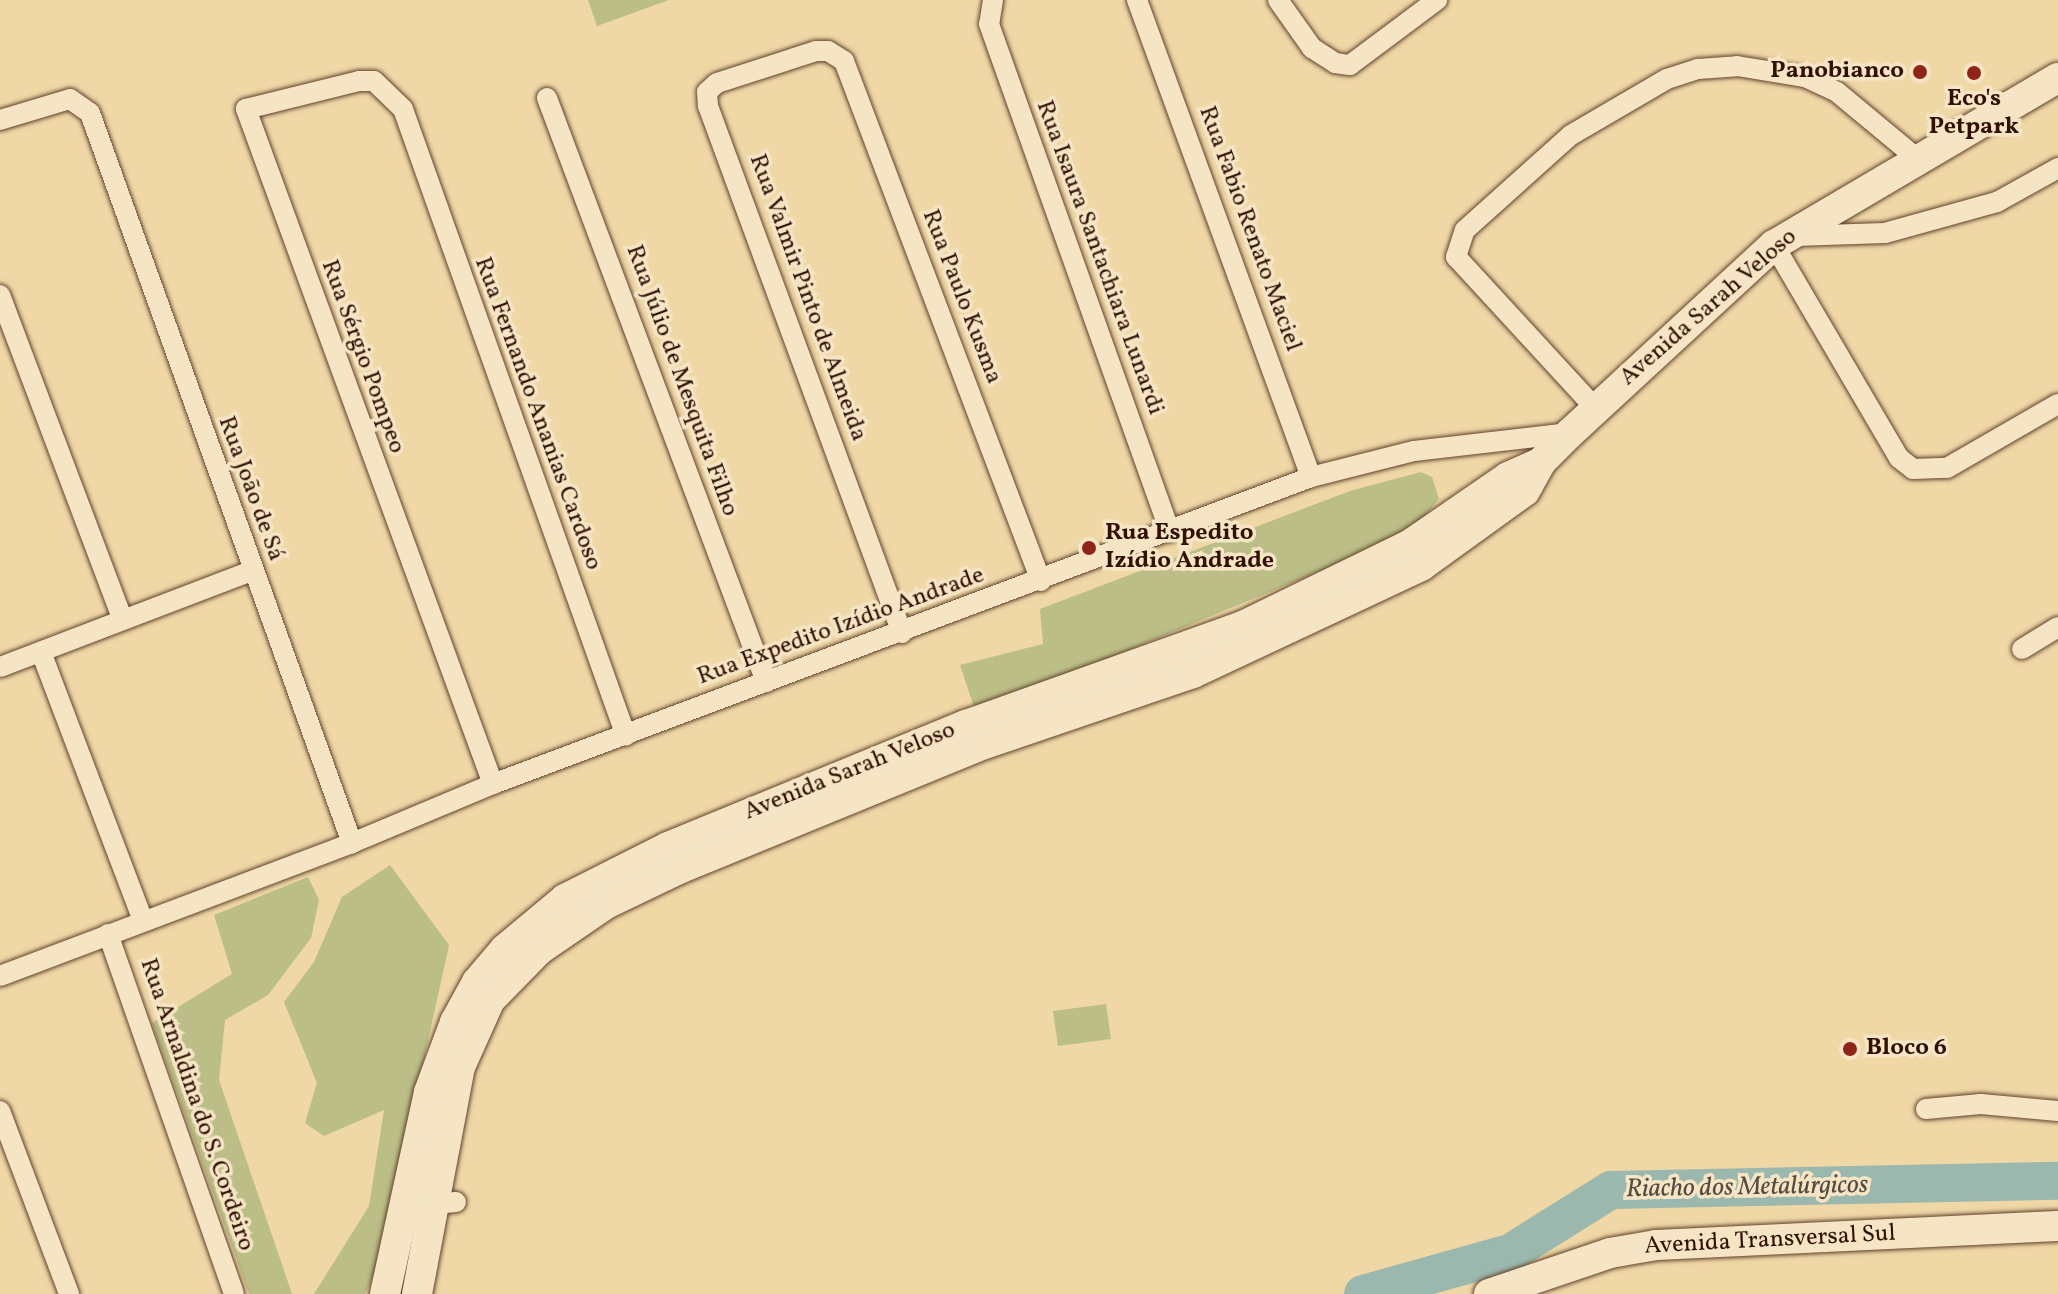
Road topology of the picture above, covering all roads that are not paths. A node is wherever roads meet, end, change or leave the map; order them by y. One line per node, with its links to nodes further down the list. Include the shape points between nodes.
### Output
1 (993, 0): 19 (street, Rua Isaura Santachiara Lunardi, via 989,24)
2 (1137, 0): 18 (street, Rua Fabio Renato Maciel)
3 (1278, 0): 4 (street, via 1312,48 1335,63 1350,65)
4 (1437, 0)
5 (816, 51): 21 (street, Rua Paulo Kusma, via 836,54 851,73); 24 (street, Rua Valmir Pinto de Almeida, via 717,83 706,98)
6 (2058, 78): 10 (main road, Avenida Sarah Veloso)
7 (547, 98): 28 (street, Rua Júlio de Mesquita Filho)
8 (403, 109): 29 (street, Rua Fernando Ananias Cardoso); 30 (street, Rua Sérgio Pompeo, via 374,81 359,81 246,109)
9 (0, 120): 20 (street, Rua João de Sá, via 70,99 90,113)
10 (1919, 160): 12 (main road, Avenida Sarah Veloso); 15 (street, via 1837,92 1805,77 1737,66 1698,69 1667,79 1571,135 1465,230 1456,257)
11 (2058, 168): 12 (street, via 1997,202 1885,233)
12 (1781, 241): 14 (street, via 1899,458 1913,469 1947,468); 15 (main road, Avenida Sarah Veloso)
13 (0, 295): 22 (street)
14 (2058, 404)
15 (1596, 409): 16 (main road, Avenida Sarah Veloso)
16 (1570, 433): 17 (main road, Avenida Sarah Veloso); 18 (street, Rua Expedito Izídio Andrade, via 1414,451)
17 (1541, 462): 41 (main road, Avenida Sarah Veloso, via 1508,477 1409,545 1243,626 966,725 668,847 565,899 505,949 477,982 455,1022 429,1092); 42 (main road, Avenida Sarah Veloso, via 1525,491 1485,523 1421,566 1346,605 1193,673 905,776 679,869 582,918 539,950 490,1000 460,1067 445,1203)
18 (1311, 477): 19 (street, Rua Expedito Izídio Andrade)
19 (1170, 532): 21 (street, Rua Expedito Izídio Andrade)
20 (252, 571): 22 (street); 31 (street, Rua João de Sá)
21 (1041, 581): 24 (street, Rua Expedito Izídio Andrade)
22 (123, 620): 26 (street)
23 (2058, 627): 25 (street)
24 (902, 633): 28 (street, Rua Expedito Izídio Andrade)
25 (2022, 649)
26 (41, 652): 27 (street); 32 (street)
27 (0, 667)
28 (766, 682): 29 (street, Rua Expedito Izídio Andrade)
29 (626, 736): 30 (street, Rua Expedito Izídio Andrade)
30 (493, 784): 31 (street, Rua Expedito Izídio Andrade)
31 (352, 843): 32 (street, Rua Expedito Izídio Andrade)
32 (143, 921): 33 (street, Rua Expedito Izídio Andrade)
33 (108, 934): 34 (street, Rua Expedito Izídio Andrade); 40 (street, Rua Arnaldina do S. Cordeiro)
34 (0, 976)
35 (1926, 1109): 37 (street, via 1981,1104)
36 (0, 1111): 39 (street)
37 (2058, 1111)
38 (2058, 1226): 43 (main road, Avenida Transversal Sul, via 1656,1245 1610,1253)
39 (69, 1294)
40 (234, 1294)
41 (385, 1294)
42 (417, 1294)
43 (1489, 1294)

